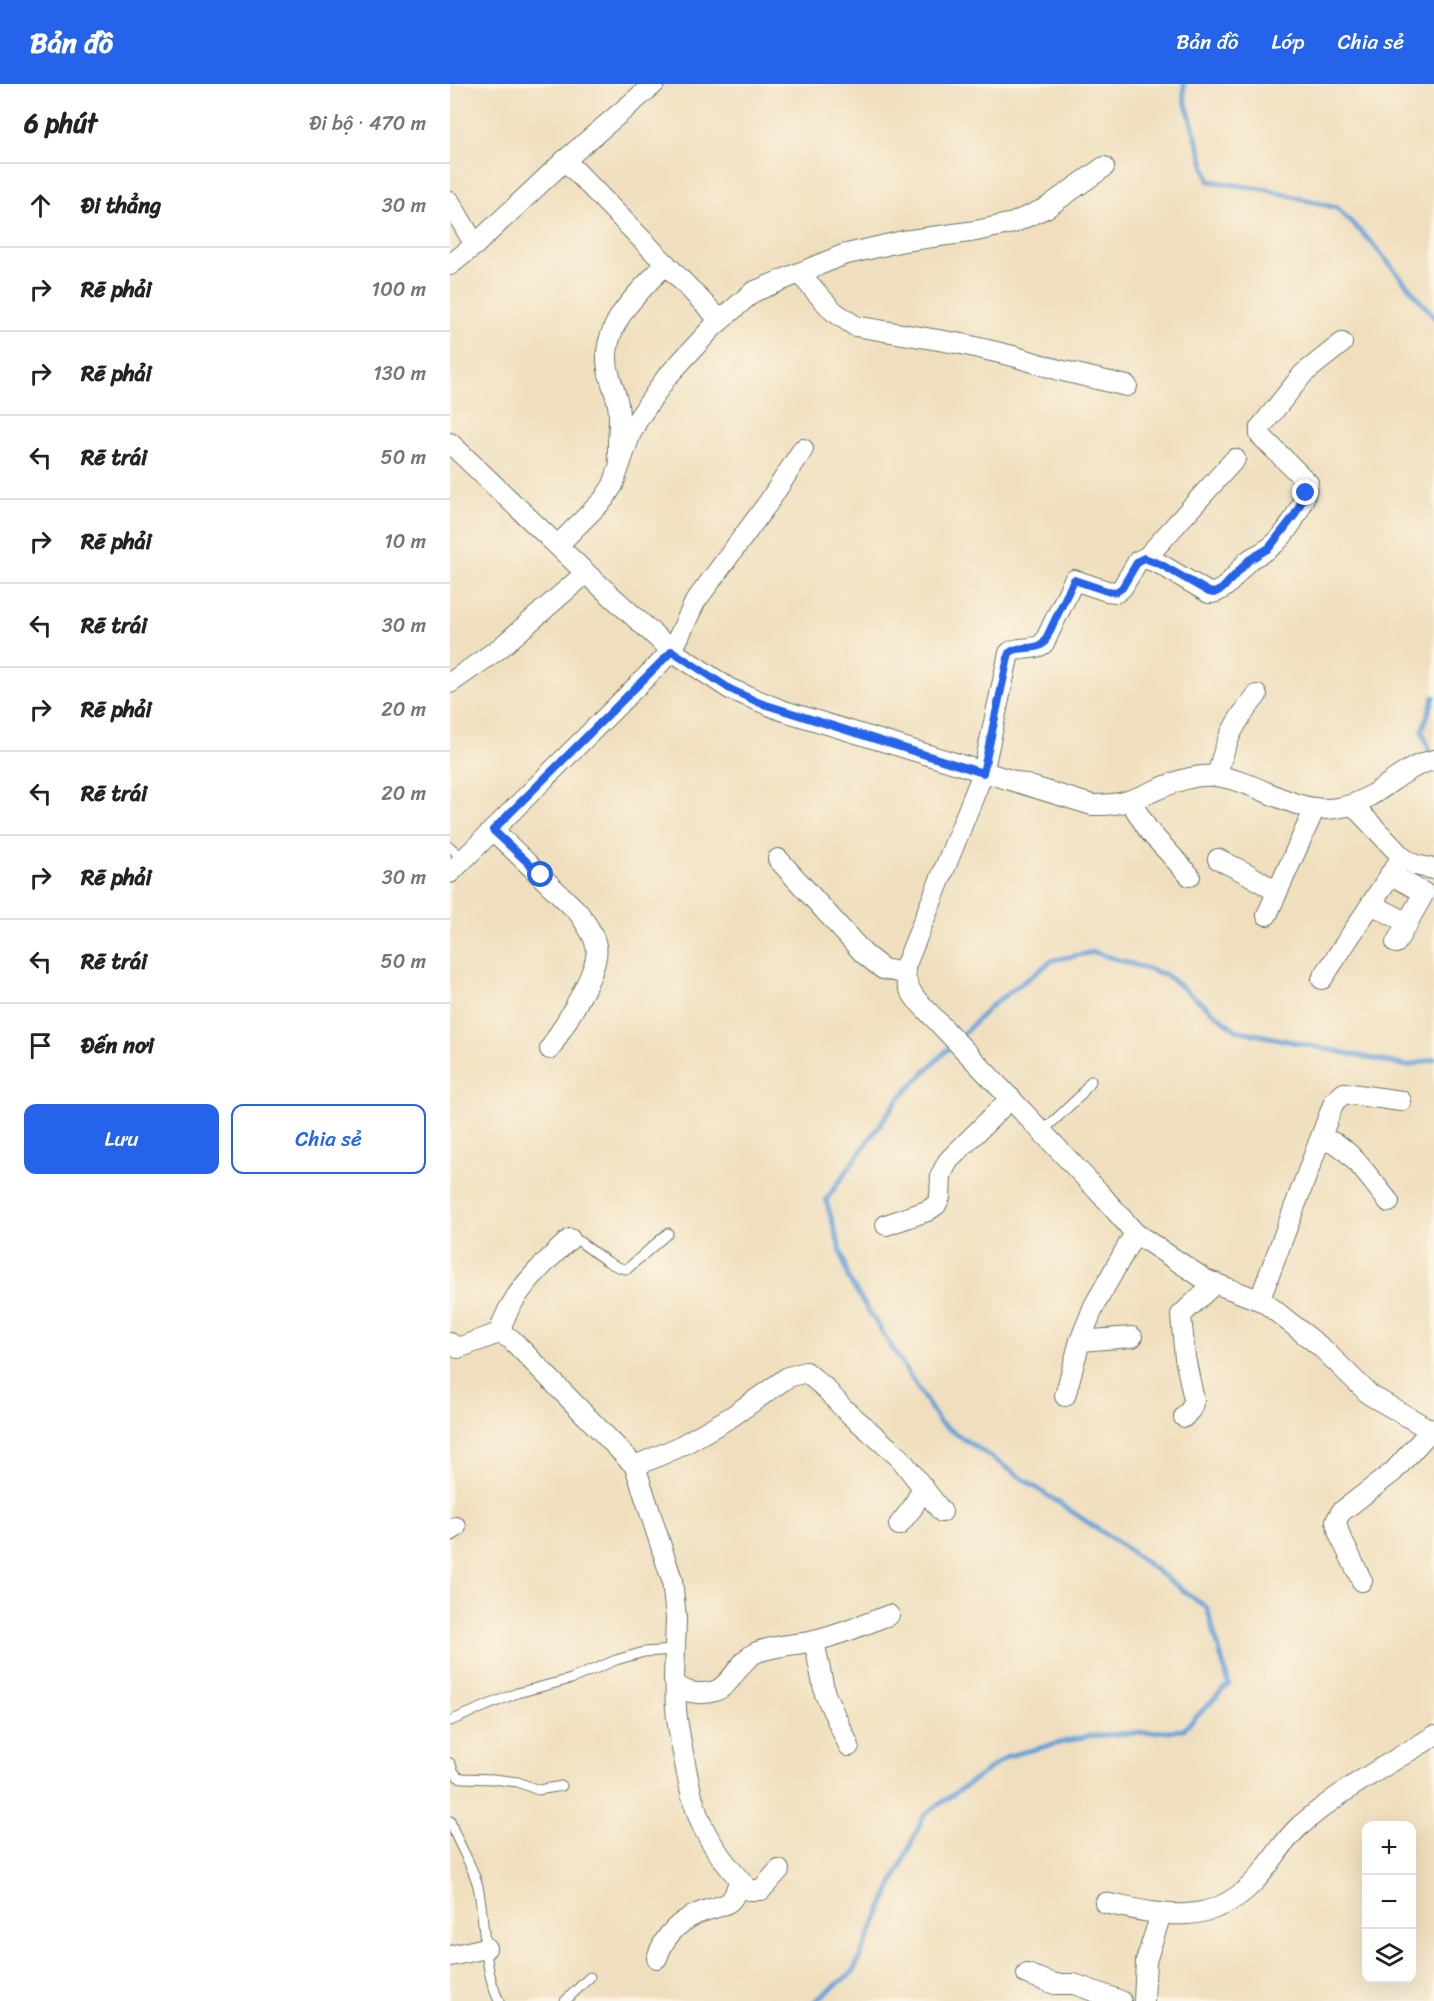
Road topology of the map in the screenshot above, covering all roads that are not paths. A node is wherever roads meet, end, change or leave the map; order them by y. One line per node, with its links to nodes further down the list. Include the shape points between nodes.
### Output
1 (654, 84): 2 (street)
2 (565, 160): 5 (street); 6 (street)
3 (1104, 167): 8 (street, via 1046,208 1013,223 843,255)
4 (450, 202): 5 (street)
5 (475, 245): 7 (street)
6 (666, 264): 9 (street); 15 (street, via 634,296 610,337 608,369 618,406)
7 (450, 265)
8 (800, 274): 9 (street, via 753,292); 11 (street, via 834,311 855,326 1013,356)
9 (720, 320): 15 (street, via 666,378 646,407 630,435)
10 (1342, 343): 17 (street, via 1303,374 1260,428 1260,435 1308,483 1294,516 1269,548 1249,560 1214,593)
11 (1127, 386)
12 (450, 443): 16 (street)
13 (803, 449): 19 (street, via 695,602)
14 (1235, 459): 17 (street)
15 (619, 468): 16 (street, via 604,499)
16 (558, 545): 18 (street)
17 (1146, 558): 23 (street, via 1138,561 1116,592 1074,580 1044,643 1038,648 1009,653)
18 (586, 573): 19 (street); 20 (street, via 500,648)
19 (672, 651): 23 (street, via 730,689 760,703); 28 (street)
20 (450, 683)
21 (1257, 694): 24 (street, via 1236,720)
22 (1434, 760): 26 (street, via 1413,767 1376,794)
23 (983, 773): 25 (street, via 1092,805); 41 (street)
24 (1217, 776): 25 (street, via 1195,777); 27 (street)
25 (1130, 801): 35 (street, via 1149,831)
26 (1353, 805): 27 (street); 29 (street)
27 (1315, 808): 36 (street)
28 (493, 830): 32 (street); 43 (street, via 578,912 597,946 585,987)
29 (1402, 856): 33 (street, via 1415,865); 34 (street)
30 (778, 859): 41 (street, via 864,954 883,969)
31 (1218, 859): 36 (street)
32 (455, 860)
33 (1434, 869)
34 (1390, 874): 37 (street); 39 (street, via 1424,893)
35 (1190, 876)
36 (1277, 892): 38 (street)
37 (1371, 904): 39 (street); 42 (street)
38 (1267, 915)
39 (1408, 923): 40 (street)
40 (1396, 943)
41 (904, 973): 45 (street, via 909,990)
42 (1322, 979)
43 (550, 1049)
44 (1091, 1081): 47 (lane)
45 (1011, 1098): 47 (street); 50 (street, via 948,1161 936,1205)
46 (1401, 1101): 48 (street, via 1344,1093 1334,1102)
47 (1041, 1133): 52 (street)
48 (1318, 1144): 49 (street, via 1334,1142 1344,1149); 55 (street)
49 (1389, 1202)
50 (886, 1226)
51 (668, 1233): 53 (lane, via 627,1269 612,1264 573,1237)
52 (1135, 1233): 54 (street, via 1180,1265); 58 (street, via 1094,1306)
53 (570, 1239): 56 (street, via 521,1289)
54 (1215, 1283): 55 (street); 61 (street, via 1181,1315 1194,1400)
55 (1260, 1299): 62 (street, via 1322,1348 1370,1395)
56 (499, 1333): 59 (street); 63 (street, via 511,1339)
57 (1132, 1337): 58 (street)
58 (1080, 1341): 60 (street)
59 (453, 1351)
60 (1065, 1396)
61 (1184, 1417)
62 (1432, 1431): 67 (street, via 1393,1472 1341,1512 1336,1521)
63 (635, 1466): 64 (street, via 679,1447 788,1377 806,1372 900,1458); 70 (street, via 672,1580)
64 (923, 1487): 65 (street); 66 (street)
65 (942, 1512)
66 (899, 1525)
67 (1362, 1581)
68 (889, 1615): 69 (street)
69 (814, 1641): 71 (street, via 756,1653 714,1691 684,1690); 74 (street, via 825,1694)
70 (674, 1650): 71 (street); 72 (lane, via 644,1652 616,1660 571,1679 517,1693)
71 (676, 1684): 79 (street, via 674,1703 689,1787 701,1823)
72 (450, 1721)
73 (1434, 1736): 81 (street, via 1300,1825 1252,1884 1236,1897 1188,1916)
74 (849, 1746)
75 (450, 1763): 76 (lane, via 463,1779 518,1782 538,1790)
76 (562, 1786)
77 (450, 1821): 82 (lane, via 477,1885)
78 (779, 1870): 79 (street, via 761,1890 749,1890)
79 (739, 1880): 84 (street, via 729,1902 694,1914 679,1924)
80 (1105, 1903): 81 (street)
81 (1161, 1914): 90 (street, via 1146,1961)
82 (486, 1948): 83 (street); 87 (lane)
83 (450, 1956)
84 (657, 1958)
85 (1027, 1974): 89 (street, via 1055,1984 1074,1984)
86 (590, 1977): 88 (lane)
87 (499, 2001)
88 (565, 2001)
89 (1121, 2001)
90 (1144, 2001)

